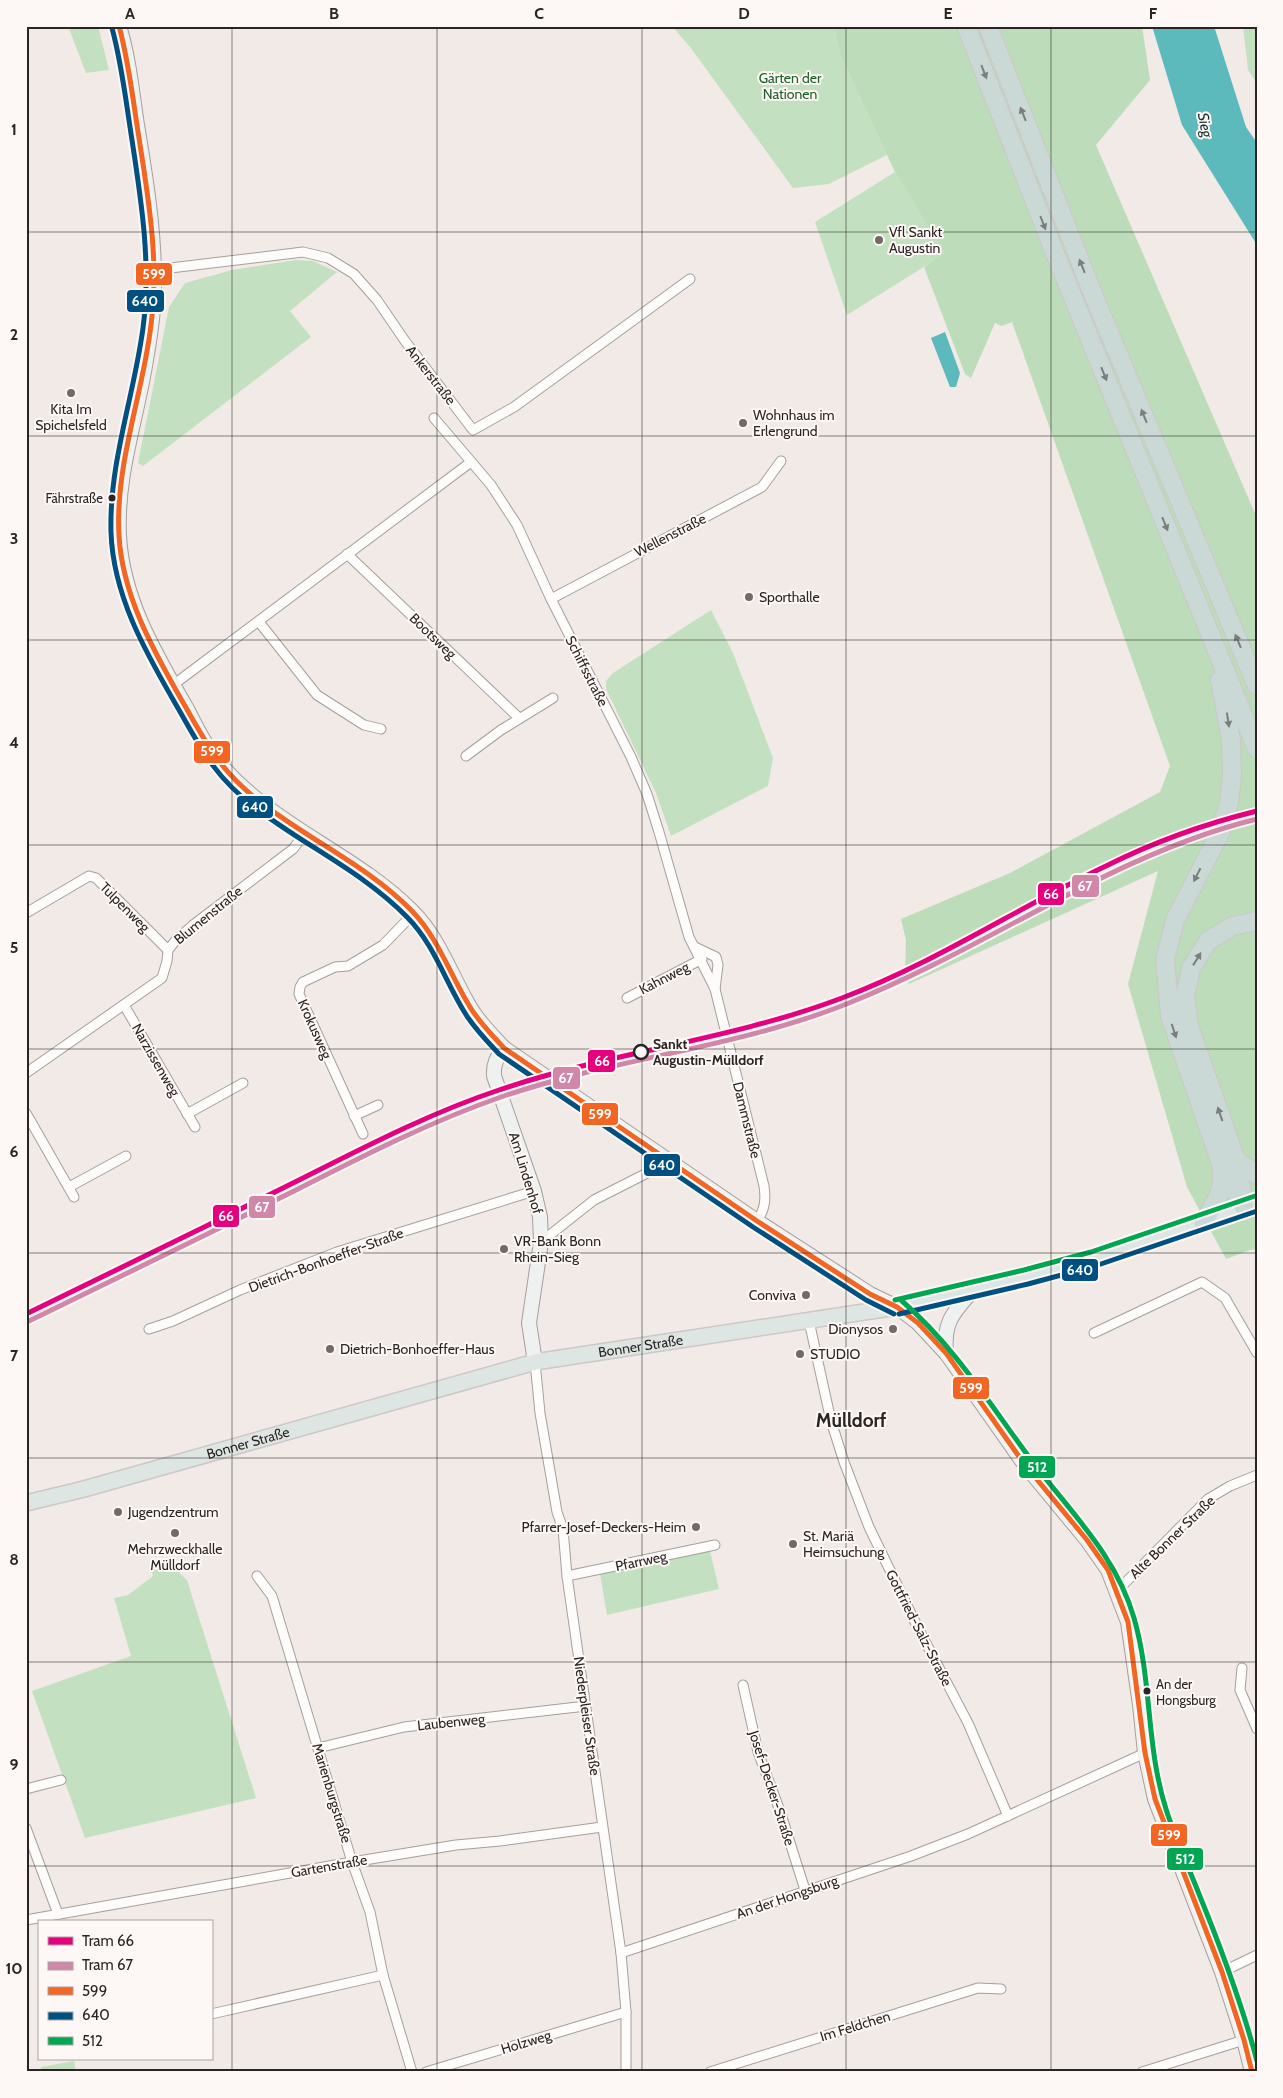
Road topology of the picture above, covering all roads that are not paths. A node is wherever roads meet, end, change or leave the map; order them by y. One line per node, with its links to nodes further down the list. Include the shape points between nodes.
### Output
1 (119, 26): 4 (street, via 143,161)
2 (966, 26): 12 (highway, one-way to 12)
3 (988, 26): 14 (highway, one-way to 3, via 1091,289)
4 (154, 270): 5 (street, Ankerstraße, via 302,252 328,258 354,274 377,300 473,430 514,407); 13 (street, via 146,361 123,471 119,535 123,571 134,606)
5 (690, 279)
6 (434, 418): 8 (street, Schiffsstraße)
7 (781, 461): 10 (street, Wellenstraße, via 762,488)
8 (471, 462): 9 (street); 10 (street, Schiffsstraße, via 491,485 517,525)
9 (347, 554): 11 (street); 16 (street, Bootsweg)
10 (551, 598): 24 (street, Schiffsstraße, via 647,794 689,937)
11 (259, 622): 13 (street); 17 (street, via 316,695 364,725)
12 (1211, 638): 18 (highway); 41 (highway, one-way to 41, via 1231,740 1229,802 1221,830 1175,920 1164,959 1170,1016)
13 (173, 686): 20 (street, via 220,764 253,796)
14 (1257, 686)
15 (553, 698): 16 (street)
16 (520, 718): 19 (street)
17 (381, 729)
18 (1257, 749)
19 (466, 756)
20 (305, 833): 22 (street, via 366,873); 25 (street, Blumenstraße, via 293,849 193,925)
21 (26, 913): 25 (street, Tulpenweg, via 89,876 96,878)
22 (414, 913): 30 (street, via 430,930 481,1024); 36 (street, Krokusweg, via 383,945 348,966 303,982 300,988 299,994)
23 (1257, 921): 41 (highway, one-way to 23, via 1189,1026 1185,997 1191,968 1208,941 1232,926)
24 (695, 947): 26 (street, Schiffsstraße); 27 (street, Dammstraße, via 716,957)
25 (168, 950): 29 (street, Blumenstraße, via 162,978)
26 (702, 959): 27 (street, Dammstraße); 28 (street, Kahnweg)
27 (715, 989): 47 (street, Dammstraße, via 764,1186 766,1200)
28 (627, 998)
29 (124, 1005): 31 (street, Blumenstraße); 35 (street, Narzissenweg)
30 (504, 1048): 40 (street); 44 (street, Am Lindenhof, via 498,1056 494,1076)
31 (26, 1073)
32 (243, 1083): 35 (street)
33 (378, 1105): 36 (street)
34 (26, 1113): 43 (street)
35 (187, 1114): 37 (street, Narzissenweg)
36 (354, 1116): 38 (street, Krokusweg)
37 (195, 1127)
38 (363, 1134)
39 (126, 1156): 43 (street)
40 (664, 1157): 47 (street); 49 (street, via 655,1169 594,1200)
41 (1229, 1163): 42 (highway); 46 (highway); 48 (highway, via 1220,1196)
42 (1257, 1175)
43 (69, 1187): 45 (street)
44 (534, 1191): 49 (street, Am Lindenhof); 53 (street, Dietrich-Bonhoeffer-Straße, via 337,1252)
45 (74, 1197)
46 (1250, 1205): 48 (main road, Bonner Straße)
47 (757, 1221): 51 (street, via 870,1294)
48 (1203, 1222): 50 (main road, Bonner Straße, via 1093,1259)
49 (541, 1242): 57 (street, Am Lindenhof, via 529,1323)
50 (973, 1290): 51 (main road, Bonner Straße); 55 (street, via 946,1326)
51 (897, 1307): 52 (main road, Bonner Straße); 55 (street, via 918,1323)
52 (809, 1321): 57 (main road, Bonner Straße); 72 (street, Gottfried-Salz-Straße, via 832,1421 869,1527 968,1723)
53 (149, 1329)
54 (1094, 1333): 56 (street, via 1202,1282 1225,1298)
55 (946, 1353): 63 (street, via 1025,1465 1086,1540 1106,1568)
56 (1257, 1353)
57 (535, 1362): 59 (main road, Bonner Straße, via 84,1490); 62 (street, Niederpleiser Straße, via 540,1413 557,1512 563,1529)
58 (1257, 1475): 63 (street, Alte Bonner Straße, via 1208,1499)
59 (26, 1503)
60 (715, 1545): 62 (street, Pfarrweg)
61 (257, 1576): 68 (street, Marienburgstraße, via 272,1596)
62 (567, 1576): 66 (street, Niederpleiser Straße)
63 (1117, 1591): 69 (street, via 1128,1622)
64 (1242, 1668): 67 (street, via 1240,1690)
65 (742, 1685): 76 (street, Josef-Decker-Straße, via 758,1752)
66 (586, 1706): 68 (street, Laubenweg, via 404,1727); 73 (street, Niederpleiser Straße)
67 (1257, 1729)
68 (318, 1748): 75 (street, Marienburgstraße)
69 (1144, 1752): 72 (street, An der Hongsburg); 81 (street, via 1158,1808)
70 (61, 1780): 71 (street)
71 (26, 1788)
72 (1008, 1816): 76 (street, An der Hongsburg, via 911,1856)
73 (602, 1827): 75 (street, Gartenstraße); 79 (street, Niederpleiser Straße)
74 (26, 1828): 77 (street)
75 (352, 1862): 77 (street, Gartenstraße); 82 (street, Marienburgstraße, via 370,1912)
76 (805, 1890): 79 (street, An der Hongsburg)
77 (58, 1914): 78 (street, Gartenstraße)
78 (26, 1920)
79 (621, 1953): 84 (street, Niederpleiser Straße)
80 (1257, 1956): 81 (street)
81 (1222, 1972): 86 (street)
82 (383, 1975): 85 (street); 87 (street, Marienburgstraße)
83 (1001, 1989): 90 (street, Im Feldchen, via 978,1988)
84 (626, 2012): 88 (street, Holzweg); 89 (street, Niederpleiser Straße)
85 (212, 2014)
86 (1244, 2040): 91 (street); 92 (street)
87 (412, 2072)
88 (426, 2072)
89 (626, 2072)
90 (710, 2072)
91 (1142, 2072)
92 (1252, 2072)

